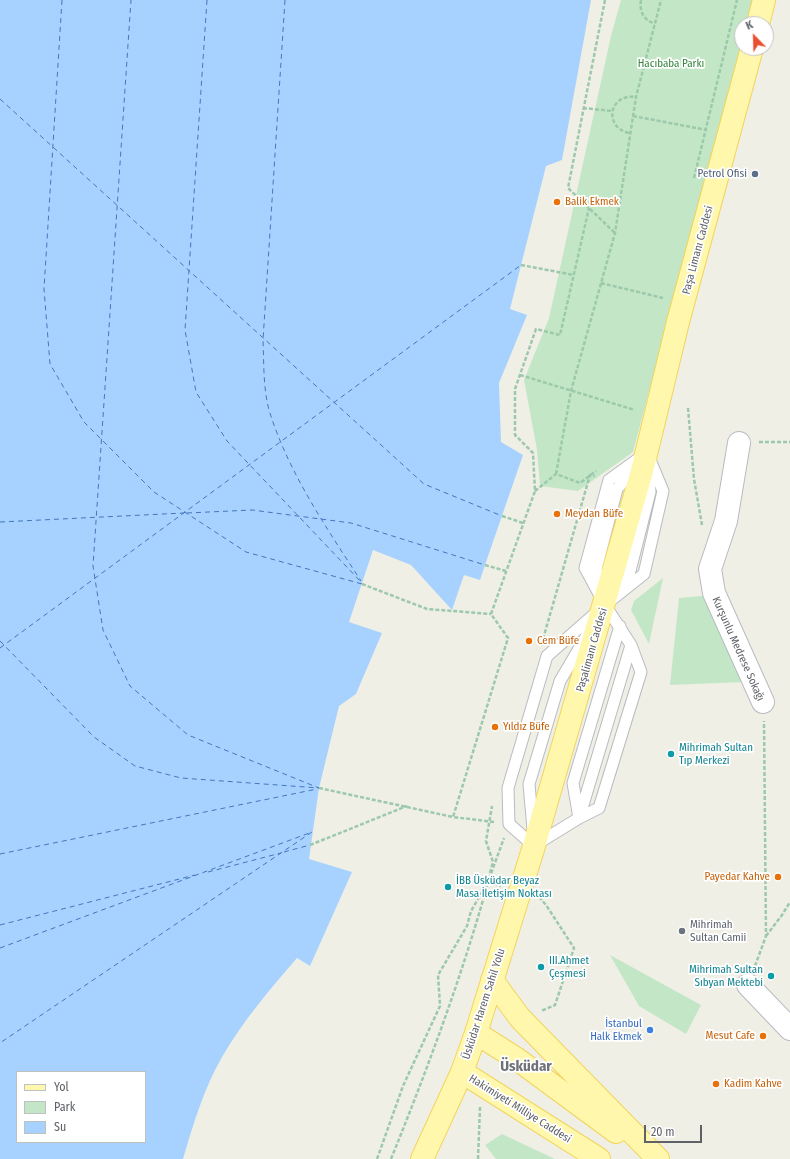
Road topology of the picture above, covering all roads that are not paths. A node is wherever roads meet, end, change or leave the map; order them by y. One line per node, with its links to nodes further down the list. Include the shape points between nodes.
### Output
1 (764, 0): 2 (main road)
2 (760, 16)
3 (750, 56): 5 (main road, Paşa Limanı Caddesi, via 678,322)
4 (739, 443): 9 (street, Kurşunlu Medrese Sokağı, via 726,521 710,569 714,593)
5 (647, 453): 6 (main road, Paşalimanı Caddesi); 6 (lane, via 663,491 644,574); 6 (lane, via 609,480 585,568)
6 (605, 605): 7 (lane); 11 (main road, Paşalimanı Caddesi); 11 (lane, via 547,656 508,788 509,824)
7 (620, 626): 8 (lane); 10 (lane, via 573,783)
8 (631, 646): 10 (lane); 10 (lane, via 641,672 599,808)
9 (763, 702)
10 (579, 818): 11 (lane)
11 (534, 846): 12 (main road, Üsküdar Harem Sahil Yolu)
12 (492, 980): 15 (main road, Üsküdar Harem Sahil Yolu); 20 (main road, via 520,1018)
13 (748, 985): 14 (street)
14 (790, 1029)
15 (476, 1033): 16 (main road, Üsküdar Harem Sahil Yolu); 19 (main road, via 517,1059)
16 (462, 1072): 17 (main road, Üsküdar Harem Sahil Yolu); 18 (main road, Hakimiyeti Milliye Caddesi)
17 (422, 1159)
18 (599, 1159)
19 (653, 1159)
20 (658, 1159)

